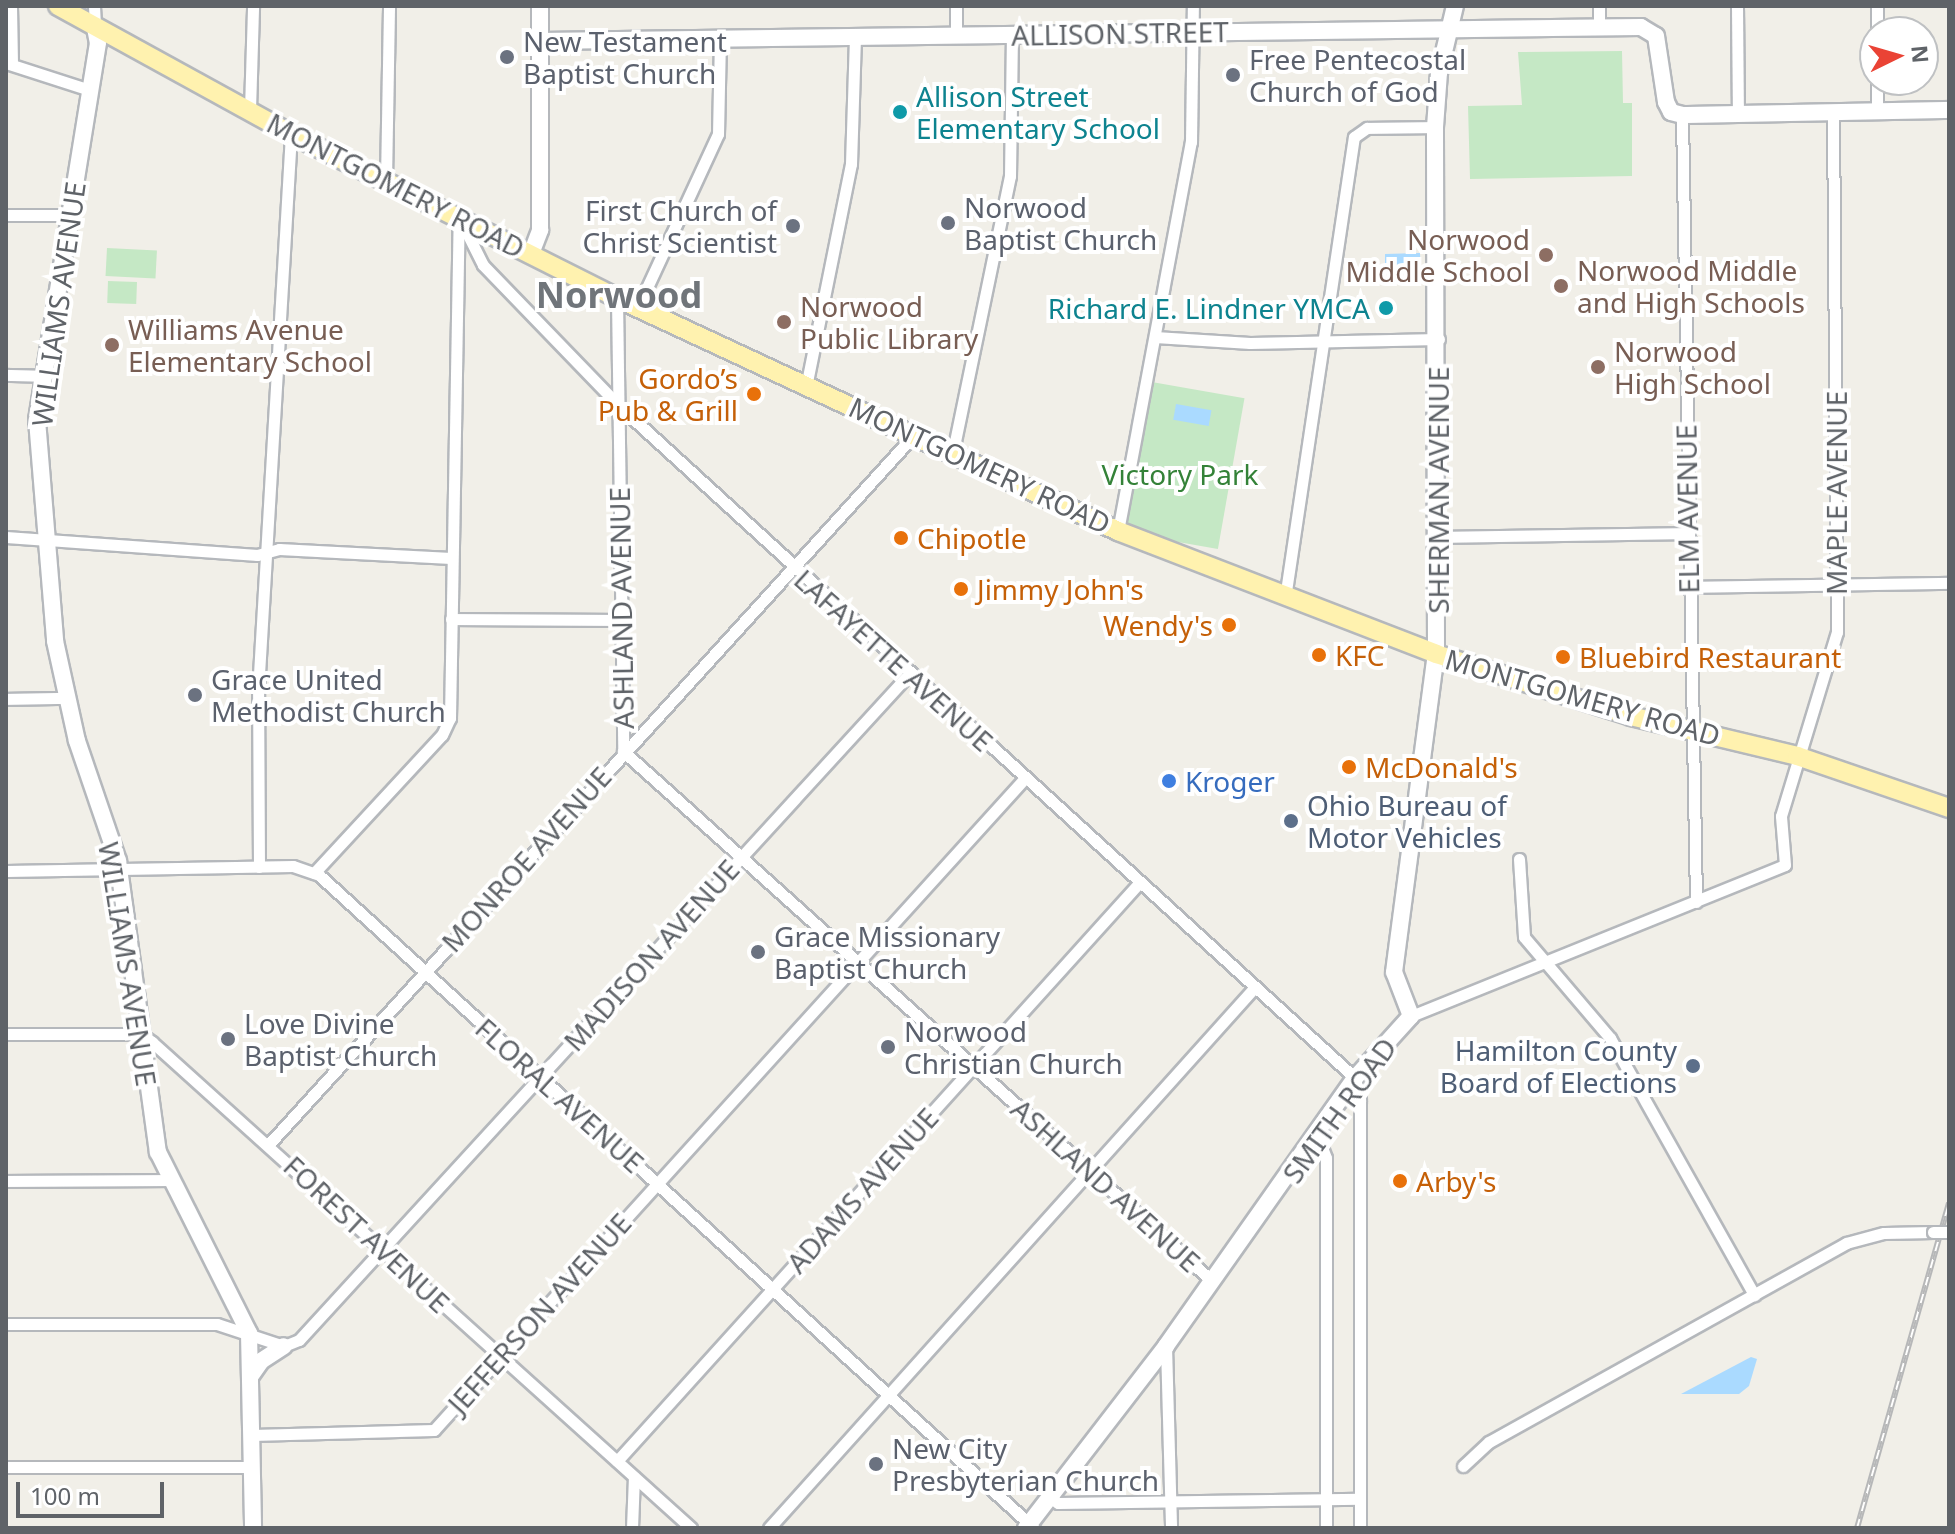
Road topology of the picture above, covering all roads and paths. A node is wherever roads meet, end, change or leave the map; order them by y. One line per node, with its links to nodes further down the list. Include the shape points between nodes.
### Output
1 (11, 6): 21 (street)
2 (58, 6): 13 (main road, MONTGOMERY ROAD)
3 (94, 6): 13 (street, WILLIAMS AVENUE)
4 (253, 6): 24 (street)
5 (389, 6): 32 (street)
6 (540, 6): 20 (street)
7 (956, 6): 16 (street)
8 (1193, 6): 15 (street)
9 (1455, 6): 14 (street, SHERMAN AVENUE)
10 (1599, 6): 12 (street)
11 (1737, 6): 28 (street)
12 (1599, 26): 14 (street, ALLISON STREET); 29 (street, ALLISON STREET, via 1641,27 1653,33 1666,102 1671,112)
13 (95, 28): 22 (street, WILLIAMS AVENUE); 24 (main road, MONTGOMERY ROAD)
14 (1450, 28): 15 (street, ALLISON STREET); 30 (street, SHERMAN AVENUE, via 1439,73)
15 (1193, 33): 17 (street, ALLISON STREET); 39 (street, via 1191,142)
16 (956, 34): 17 (street, ALLISON STREET); 18 (street, ALLISON STREET)
17 (1012, 35): 47 (street, via 1010,176)
18 (855, 36): 19 (street, ALLISON STREET); 44 (street, via 851,164)
19 (720, 37): 20 (street, ALLISON STREET); 38 (street, via 718,134)
20 (540, 41): 36 (street, via 540,230)
21 (9, 63): 22 (street)
22 (90, 90): 34 (street, WILLIAMS AVENUE)
23 (1877, 96): 26 (street)
24 (250, 110): 31 (main road, MONTGOMERY ROAD)
25 (1949, 110): 26 (street)
26 (1877, 111): 27 (street)
27 (1833, 112): 28 (street); 57 (street, MAPLE AVENUE)
28 (1738, 113): 29 (street)
29 (1682, 115): 49 (street, ELM AVENUE)
30 (1435, 127): 40 (street, SHERMAN AVENUE); 41 (street, via 1364,128 1354,137)
31 (291, 134): 32 (main road, MONTGOMERY ROAD); 53 (street)
32 (386, 180): 35 (main road, MONTGOMERY ROAD)
33 (6, 215): 34 (street)
34 (71, 215): 43 (street, WILLIAMS AVENUE)
35 (459, 218): 36 (main road, MONTGOMERY ROAD); 45 (street, LAFAYETTE AVENUE, via 483,265); 54 (street)
36 (531, 254): 37 (main road, MONTGOMERY ROAD)
37 (617, 298): 38 (main road, MONTGOMERY ROAD); 45 (street, ASHLAND AVENUE)
38 (638, 307): 44 (main road, MONTGOMERY ROAD)
39 (1155, 337): 41 (street); 48 (street)
40 (1439, 339): 41 (street); 52 (street, SHERMAN AVENUE)
41 (1323, 341): 59 (street)
42 (6, 375): 43 (street)
43 (46, 376): 51 (street, WILLIAMS AVENUE, via 37,434)
44 (807, 382): 46 (main road, MONTGOMERY ROAD)
45 (618, 405): 55 (street, LAFAYETTE AVENUE); 61 (street, ASHLAND AVENUE)
46 (914, 435): 47 (main road, MONTGOMERY ROAD); 55 (street, MONROE AVENUE)
47 (952, 457): 48 (main road, MONTGOMERY ROAD)
48 (1118, 531): 59 (main road, MONTGOMERY ROAD)
49 (1686, 533): 52 (street); 58 (street, ELM AVENUE)
50 (6, 537): 51 (street)
51 (47, 537): 53 (street, via 257,555); 64 (street, WILLIAMS AVENUE)
52 (1440, 537): 62 (street, SHERMAN AVENUE)
53 (267, 551): 54 (street); 74 (street, via 258,691)
54 (451, 558): 60 (street)
55 (790, 566): 63 (street, LAFAYETTE AVENUE); 67 (street, MONROE AVENUE)
56 (1949, 583): 57 (street)
57 (1836, 585): 58 (street); 68 (street, MAPLE AVENUE, via 1835,642)
58 (1688, 587): 66 (street, ELM AVENUE)
59 (1285, 598): 62 (main road, MONTGOMERY ROAD)
60 (451, 619): 61 (street); 77 (street, via 447,727)
61 (619, 620): 67 (street, ASHLAND AVENUE)
62 (1436, 654): 66 (main road, MONTGOMERY ROAD); 84 (street, SHERMAN AVENUE, via 1395,950 1400,999)
63 (910, 673): 69 (street, LAFAYETTE AVENUE); 71 (street, MADISON AVENUE)
64 (66, 698): 65 (street); 76 (street, WILLIAMS AVENUE)
65 (6, 699)
66 (1689, 731): 68 (main road, MONTGOMERY ROAD); 79 (street, ELM AVENUE)
67 (623, 751): 71 (street, ASHLAND AVENUE); 82 (street, MONROE AVENUE)
68 (1797, 756): 70 (main road, MONTGOMERY ROAD); 73 (street, MAPLE AVENUE, via 1781,816)
69 (1025, 778): 78 (street, LAFAYETTE AVENUE); 80 (street, JEFFERSON AVENUE)
70 (1949, 808)
71 (742, 855): 80 (street, ASHLAND AVENUE); 88 (street, MADISON AVENUE)
72 (1519, 859): 81 (street, via 1520,925)
73 (1785, 865): 79 (street, SMITH ROAD)
74 (259, 867): 76 (street); 77 (street, via 293,866)
75 (6, 871): 76 (street)
76 (118, 871): 86 (street, WILLIAMS AVENUE)
77 (314, 873): 82 (street, FLORAL AVENUE)
78 (1139, 883): 83 (street, LAFAYETTE AVENUE); 87 (street, ADAMS AVENUE)
79 (1696, 902): 81 (street, SMITH ROAD)
80 (857, 961): 87 (street, ASHLAND AVENUE); 95 (street, JEFFERSON AVENUE)
81 (1545, 962): 84 (street, SMITH ROAD); 100 (street, via 1610,1038)
82 (424, 973): 88 (street, FLORAL AVENUE); 91 (street, MONROE AVENUE)
83 (1255, 987): 89 (street, LAFAYETTE AVENUE); 92 (street)
84 (1411, 1016): 89 (street, SMITH ROAD)
85 (6, 1034): 86 (street)
86 (141, 1034): 91 (street, FOREST AVENUE); 93 (street, WILLIAMS AVENUE, via 153,1134)
87 (973, 1066): 92 (street, ASHLAND AVENUE); 99 (street, ADAMS AVENUE)
88 (540, 1077): 95 (street, FLORAL AVENUE); 97 (street, MADISON AVENUE)
89 (1355, 1078): 90 (street, SMITH ROAD); 115 (street)
90 (1318, 1137): 98 (street, SMITH ROAD); 116 (street, via 1326,1158)
91 (269, 1144): 97 (street, FOREST AVENUE)
92 (1091, 1171): 98 (street, ASHLAND AVENUE); 107 (street)
93 (171, 1180): 94 (street); 102 (street, WILLIAMS AVENUE)
94 (6, 1181)
95 (657, 1182): 99 (street, FLORAL AVENUE); 105 (street, JEFFERSON AVENUE)
96 (1949, 1232): 100 (street, bridge, via 1884,1233 1846,1243)
97 (384, 1250): 103 (street, MADISON AVENUE, via 307,1333); 105 (street, FOREST AVENUE)
98 (1211, 1280): 104 (street, SMITH ROAD)
99 (771, 1290): 107 (street, FLORAL AVENUE); 109 (street, ADAMS AVENUE)
100 (1754, 1295): 110 (street, via 1489,1442)
101 (6, 1324): 102 (street, via 217,1324)
102 (249, 1333): 103 (street); 106 (street, WILLIAMS AVENUE)
103 (284, 1346): 106 (street, via 261,1361)
104 (1166, 1346): 114 (street, SMITH ROAD); 117 (street)
105 (501, 1355): 108 (street, JEFFERSON AVENUE, via 434,1430); 109 (street, FOREST AVENUE)
106 (250, 1377): 108 (street, WILLIAMS AVENUE)
107 (891, 1395): 118 (street, FLORAL AVENUE); 122 (street)
108 (252, 1435): 112 (street, WILLIAMS AVENUE)
109 (617, 1461): 113 (street, FOREST AVENUE)
110 (1463, 1466)
111 (6, 1467): 112 (street)
112 (252, 1467): 119 (street, WILLIAMS AVENUE)
113 (634, 1477): 120 (street); 121 (street, FOREST AVENUE)
114 (1050, 1497): 117 (street, via 1058,1503); 118 (street, SMITH ROAD)
115 (1360, 1499): 116 (street); 125 (street)
116 (1326, 1500): 117 (street); 124 (street)
117 (1171, 1502): 123 (street)
118 (1030, 1527)
119 (253, 1528)
120 (632, 1528)
121 (691, 1528)
122 (769, 1528)
123 (1171, 1528)
124 (1326, 1528)
125 (1360, 1528)

